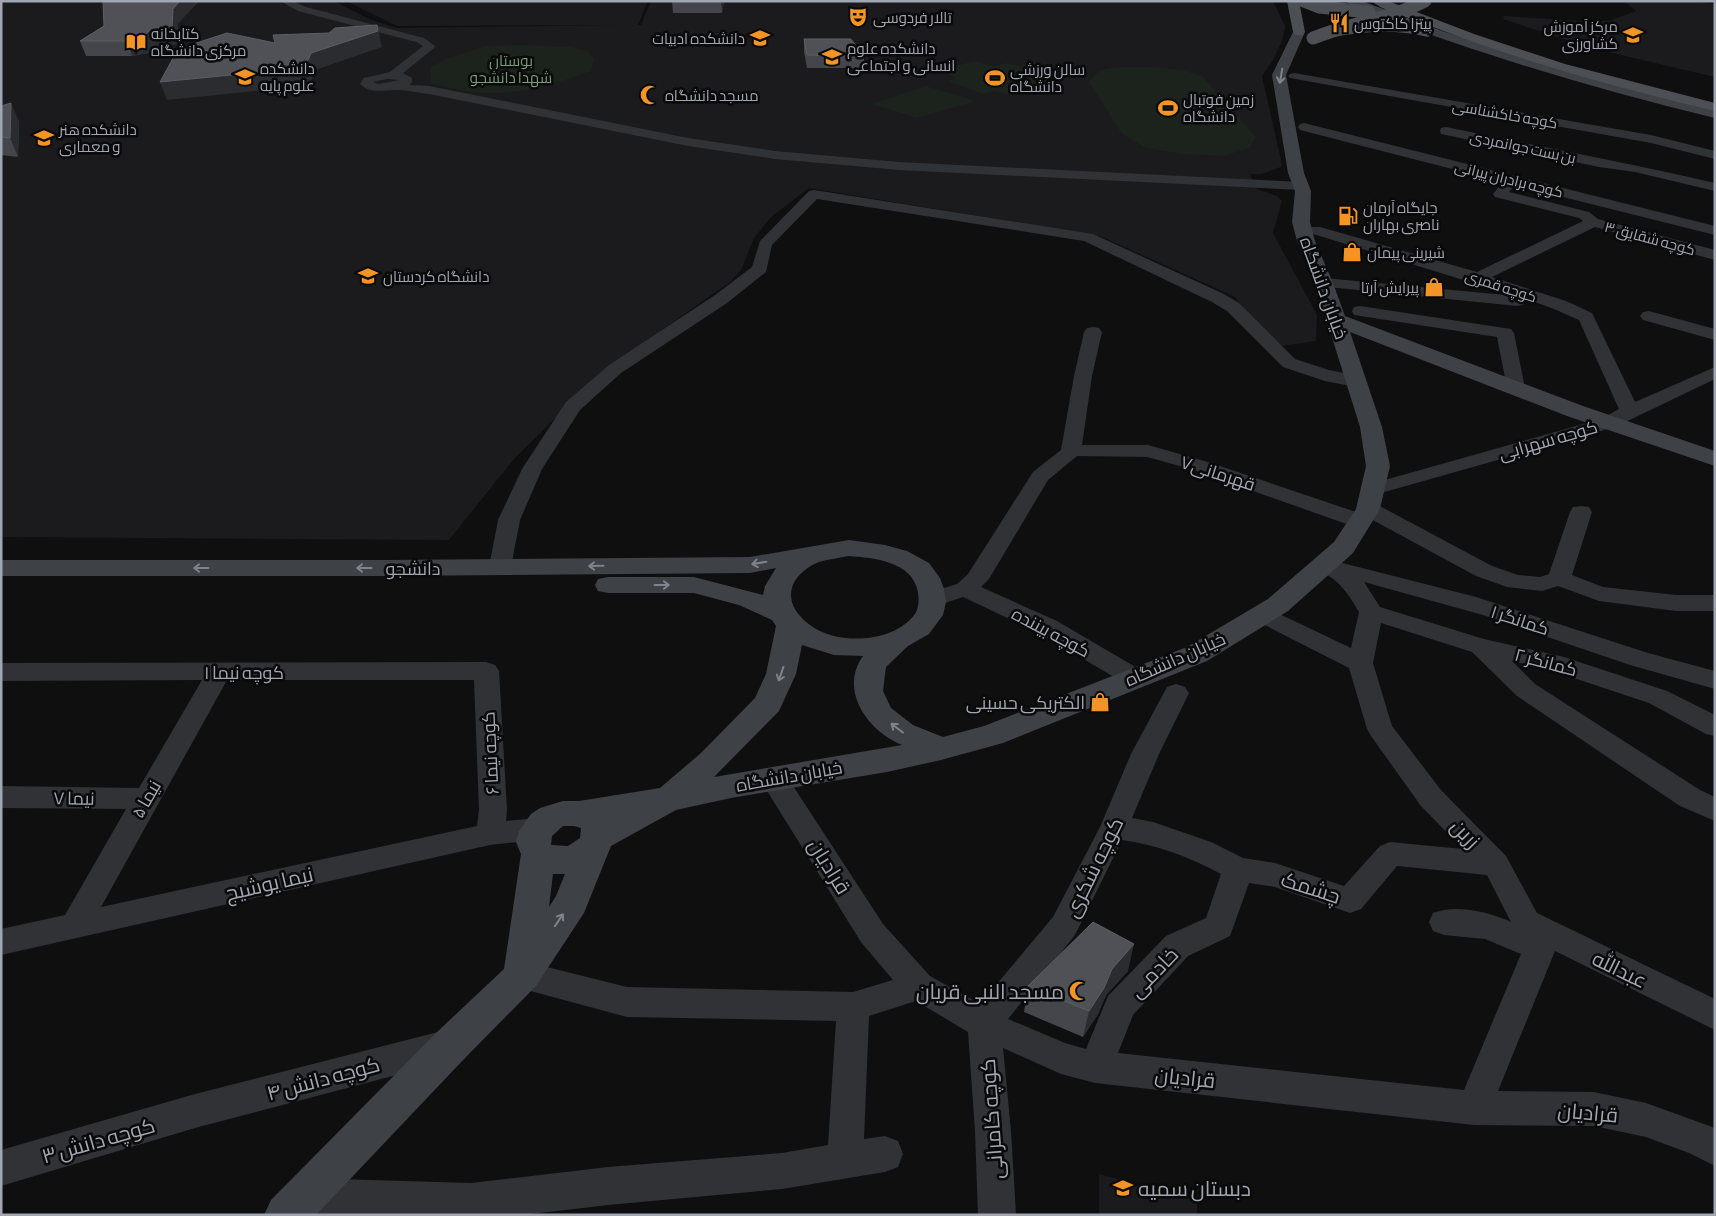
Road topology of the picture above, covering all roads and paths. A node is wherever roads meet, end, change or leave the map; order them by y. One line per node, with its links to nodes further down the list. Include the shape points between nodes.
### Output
1 (285, 1): 24 (street, via 302,9 420,40 430,46 395,81 411,89 411,93 590,133 790,164 1079,184)
2 (1293, 1): 8 (main road)
3 (1304, 1): 6 (main road, bridge, via 1319,7 1366,12)
4 (1351, 1): 10 (street)
5 (1377, 1): 14 (main road, via 1507,49 1655,93)
6 (1410, 4): 7 (main road); 9 (main road, bridge); 13 (main road, via 1488,34 1655,83)
7 (1429, 4)
8 (1300, 32): 24 (street, خیابان دانشگاه, one-way to 24, via 1280,75 1280,84 1296,173)
9 (1313, 38): 10 (main road, via 1348,30 1396,27); 11 (street)
10 (1480, 48): 16 (street, via 1526,64)
11 (1294, 76): 12 (street); 19 (street, کوچه خاکشناسی)
12 (1296, 93)
13 (1715, 97)
14 (1715, 107)
15 (1300, 110): 17 (street)
16 (1715, 114)
17 (1304, 127): 20 (street); 25 (street, کوچه برادران پیرانی)
18 (1446, 131): 23 (street, بن بست جوانمردی)
19 (1651, 139): 21 (street, کوچه خاکشناسی); 22 (street)
20 (1308, 146)
21 (1715, 155)
22 (1631, 159)
23 (1599, 163): 26 (street, بن بست جوانمردی); 27 (street); 28 (street, بن بست جوانمردی, via 1625,173)
24 (1308, 180): 34 (street, خیابان دانشگاه, via 1301,222)
25 (1512, 180): 27 (street, کوچه برادران پیرانی); 29 (street, via 1500,194 1584,215)
26 (1715, 187)
27 (1569, 194): 31 (street, کوچه برادران پیرانی)
28 (1715, 195)
29 (1593, 222): 32 (street, کوچه شقایق ۳); 33 (street, کوچه شقایق ۳)
30 (1315, 230): 33 (street, کوچه قمری)
31 (1715, 231)
32 (1715, 256)
33 (1478, 278): 35 (street, کوچه قمری)
34 (1324, 283): 35 (street); 36 (street, خیابان دانشگاه)
35 (1560, 305): 43 (street, کوچه قمری, via 1586,317)
36 (1348, 316): 41 (street, خیابان دانشگاه); 42 (street); 42 (street, via 1505,333)
37 (1649, 316): 39 (street)
38 (1094, 332): 45 (street)
39 (1715, 335)
40 (1715, 372): 43 (street, کوچه سهرابی)
41 (1356, 382): 47 (street, خیابان دانشگاه, via 1371,428 1378,466); 51 (street, via 1289,363 1226,302 1088,237 814,194 765,244 760,269 721,299 615,369 573,406 532,469 510,520)
42 (1516, 388): 44 (street)
43 (1630, 411): 44 (street, کوچه سهرابی)
44 (1608, 423): 46 (street); 47 (street, کوچه سهرابی)
45 (1071, 450): 47 (street, قهرمانی۷, via 1148,451); 55 (street, via 1040,476 977,580)
46 (1715, 459)
47 (1367, 506): 50 (street, خیابان دانشگاه, via 1344,547); 53 (street, قهرمانی۷, via 1484,572 1515,582 1542,584)
48 (1581, 512): 53 (street)
49 (824, 552): 51 (street, دانشجو, one-way to 51, via 750,565); 56 (street, via 849,548 898,556 917,568 930,582); 60 (street, via 790,570 780,584 776,598)
50 (1324, 564): 58 (street, via 1352,581); 59 (street, خیابان دانشگاه, via 1278,606); 68 (street, کمانگر ۱, via 1514,617 1614,651)
51 (500, 567): 52 (street, دانشجو, one-way to 52)
52 (1, 568)
53 (1559, 578): 57 (street, via 1599,594 1676,603)
54 (1, 586): 60 (street, دانشجو, one-way to 60, via 694,585 748,598)
55 (965, 589): 56 (street); 67 (street, کوچه بیننده, via 1048,627)
56 (933, 599): 61 (street, via 929,615 916,629)
57 (1715, 603)
58 (1371, 612): 62 (street, کمانگر ۲); 63 (street)
59 (1263, 615): 63 (street); 67 (street, خیابان دانشگاه, via 1197,654)
60 (785, 620): 61 (street, via 806,637 827,644 851,647); 75 (street, one-way to 75, via 787,650 768,704)
61 (897, 640): 71 (street, one-way to 61, via 902,733 879,714 868,691 872,664)
62 (1481, 646): 70 (street, کمانگر ۲, via 1555,663 1658,697); 76 (street, via 1526,690 1690,798)
63 (1360, 664): 81 (street, زرین, via 1380,730 1431,798)
64 (486, 671): 66 (street, کوچه نیما ۱); 79 (street, کوچه نیما ۶, via 492,810)
65 (1, 672): 66 (street, کوچه نیما ۱)
66 (219, 672): 74 (street, نیما ۵)
67 (1135, 678): 71 (street, خیابان دانشگاه, via 992,735)
68 (1715, 680)
69 (1176, 692): 77 (street, کوچه شکری)
70 (1715, 727)
71 (941, 749): 72 (street, خیابان دانشگاه)
72 (774, 779): 75 (street, خیابان دانشگاه); 88 (street, قرادیان, via 872,933)
73 (1, 797): 74 (street, نیما ۷)
74 (146, 798): 84 (street, نیما ۵)
75 (670, 798): 78 (street, خیابان دانشگاه)
76 (1715, 810)
77 (1114, 827): 82 (street, چشمک, via 1161,836 1202,850); 91 (street, کوچه شکری, via 1064,926)
78 (591, 832): 80 (street, via 564,812 549,818); 80 (street, via 584,855 568,862 551,861); 87 (street, one-way to 78, via 570,903)
79 (490, 834): 80 (street, نیما یوشیج); 84 (street, نیما یوشیج)
80 (538, 842): 87 (street)
81 (1496, 864): 82 (street, چشمک, via 1390,854 1350,900 1275,875); 85 (street, زرین)
82 (1238, 869): 93 (street, خادمی, via 1220,927 1176,946 1120,1006)
83 (1444, 922): 85 (street, عبدالله)
84 (74, 927): 86 (street, نیما یوشیج)
85 (1533, 935): 90 (street, عبدالله); 94 (street)
86 (1, 942)
87 (522, 975): 89 (street, via 628,1002); 92 (street)
88 (919, 986): 89 (street); 91 (street, قرادیان)
89 (853, 1007): 98 (street)
90 (1715, 1015)
91 (984, 1024): 93 (street, قرادیان, via 1060,1058); 101 (street, کوچه کامرانی)
92 (451, 1045): 95 (street, کوچه دانش ۴); 100 (street)
93 (1095, 1067): 94 (street, قرادیان)
94 (1474, 1108): 96 (street, قرادیان, via 1594,1109 1646,1120 1700,1139)
95 (195, 1112): 99 (street, کوچه دانش ۳)
96 (1715, 1148)
97 (884, 1154): 98 (street)
98 (845, 1161): 100 (street, via 782,1171 471,1202)
99 (1, 1168)
100 (295, 1206)
101 (997, 1215)

